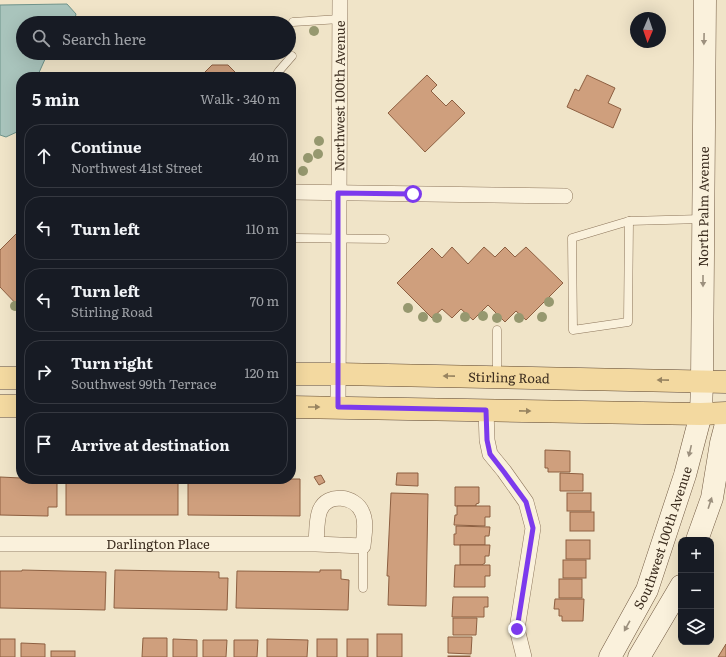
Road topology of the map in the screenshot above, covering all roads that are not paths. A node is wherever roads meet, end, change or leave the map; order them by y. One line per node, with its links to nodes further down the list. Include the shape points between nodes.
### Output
1 (340, 0): 3 (street, Northwest 100th Avenue)
2 (705, 0): 10 (main road, North Palm Avenue, one-way to 10)
3 (340, 19): 4 (lane); 8 (street, Northwest 100th Avenue)
4 (296, 22)
5 (289, 60): 6 (lane)
6 (278, 72)
7 (296, 192): 8 (street)
8 (338, 193): 9 (street); 13 (street, Northwest 100th Avenue)
9 (565, 196)
10 (703, 219): 11 (lane); 21 (main road, North Palm Avenue, one-way to 21)
11 (629, 221): 11 (lane, via 628,322 572,330 572,238)
12 (296, 238): 13 (lane)
13 (338, 239): 14 (lane); 17 (street, Northwest 100th Avenue)
14 (385, 239)
15 (497, 330): 18 (lane)
16 (296, 374): 17 (main road, Stirling Road)
17 (338, 374): 18 (main road, Stirling Road, one-way to 17); 26 (street, Northwest 100th Avenue)
18 (497, 377): 21 (main road, Stirling Road, one-way to 18)
19 (0, 378): 20 (main road)
20 (16, 378)
21 (702, 381): 22 (main road, Stirling Road); 29 (main road, North Palm Avenue)
22 (726, 382)
23 (0, 406): 24 (main road)
24 (16, 406)
25 (296, 407): 26 (main road, one-way to 26)
26 (338, 407): 27 (main road)
27 (486, 410): 29 (main road, one-way to 29); 37 (street, via 490,454 526,502 533,528 517,629)
28 (726, 413): 29 (main road)
29 (701, 414): 38 (main road, Southwest 100th Avenue, one-way to 38, via 647,590)
30 (726, 424): 31 (main road, one-way to 30, via 712,498)
31 (698, 537)
32 (0, 544): 33 (street, Darlington Place)
33 (316, 544): 34 (street, Darlington Place); 34 (street, via 320,510 329,500 341,498 355,503 363,513)
34 (363, 546): 35 (lane)
35 (363, 588)
36 (678, 591): 39 (main road)
37 (524, 657)
38 (610, 657)
39 (639, 657)

